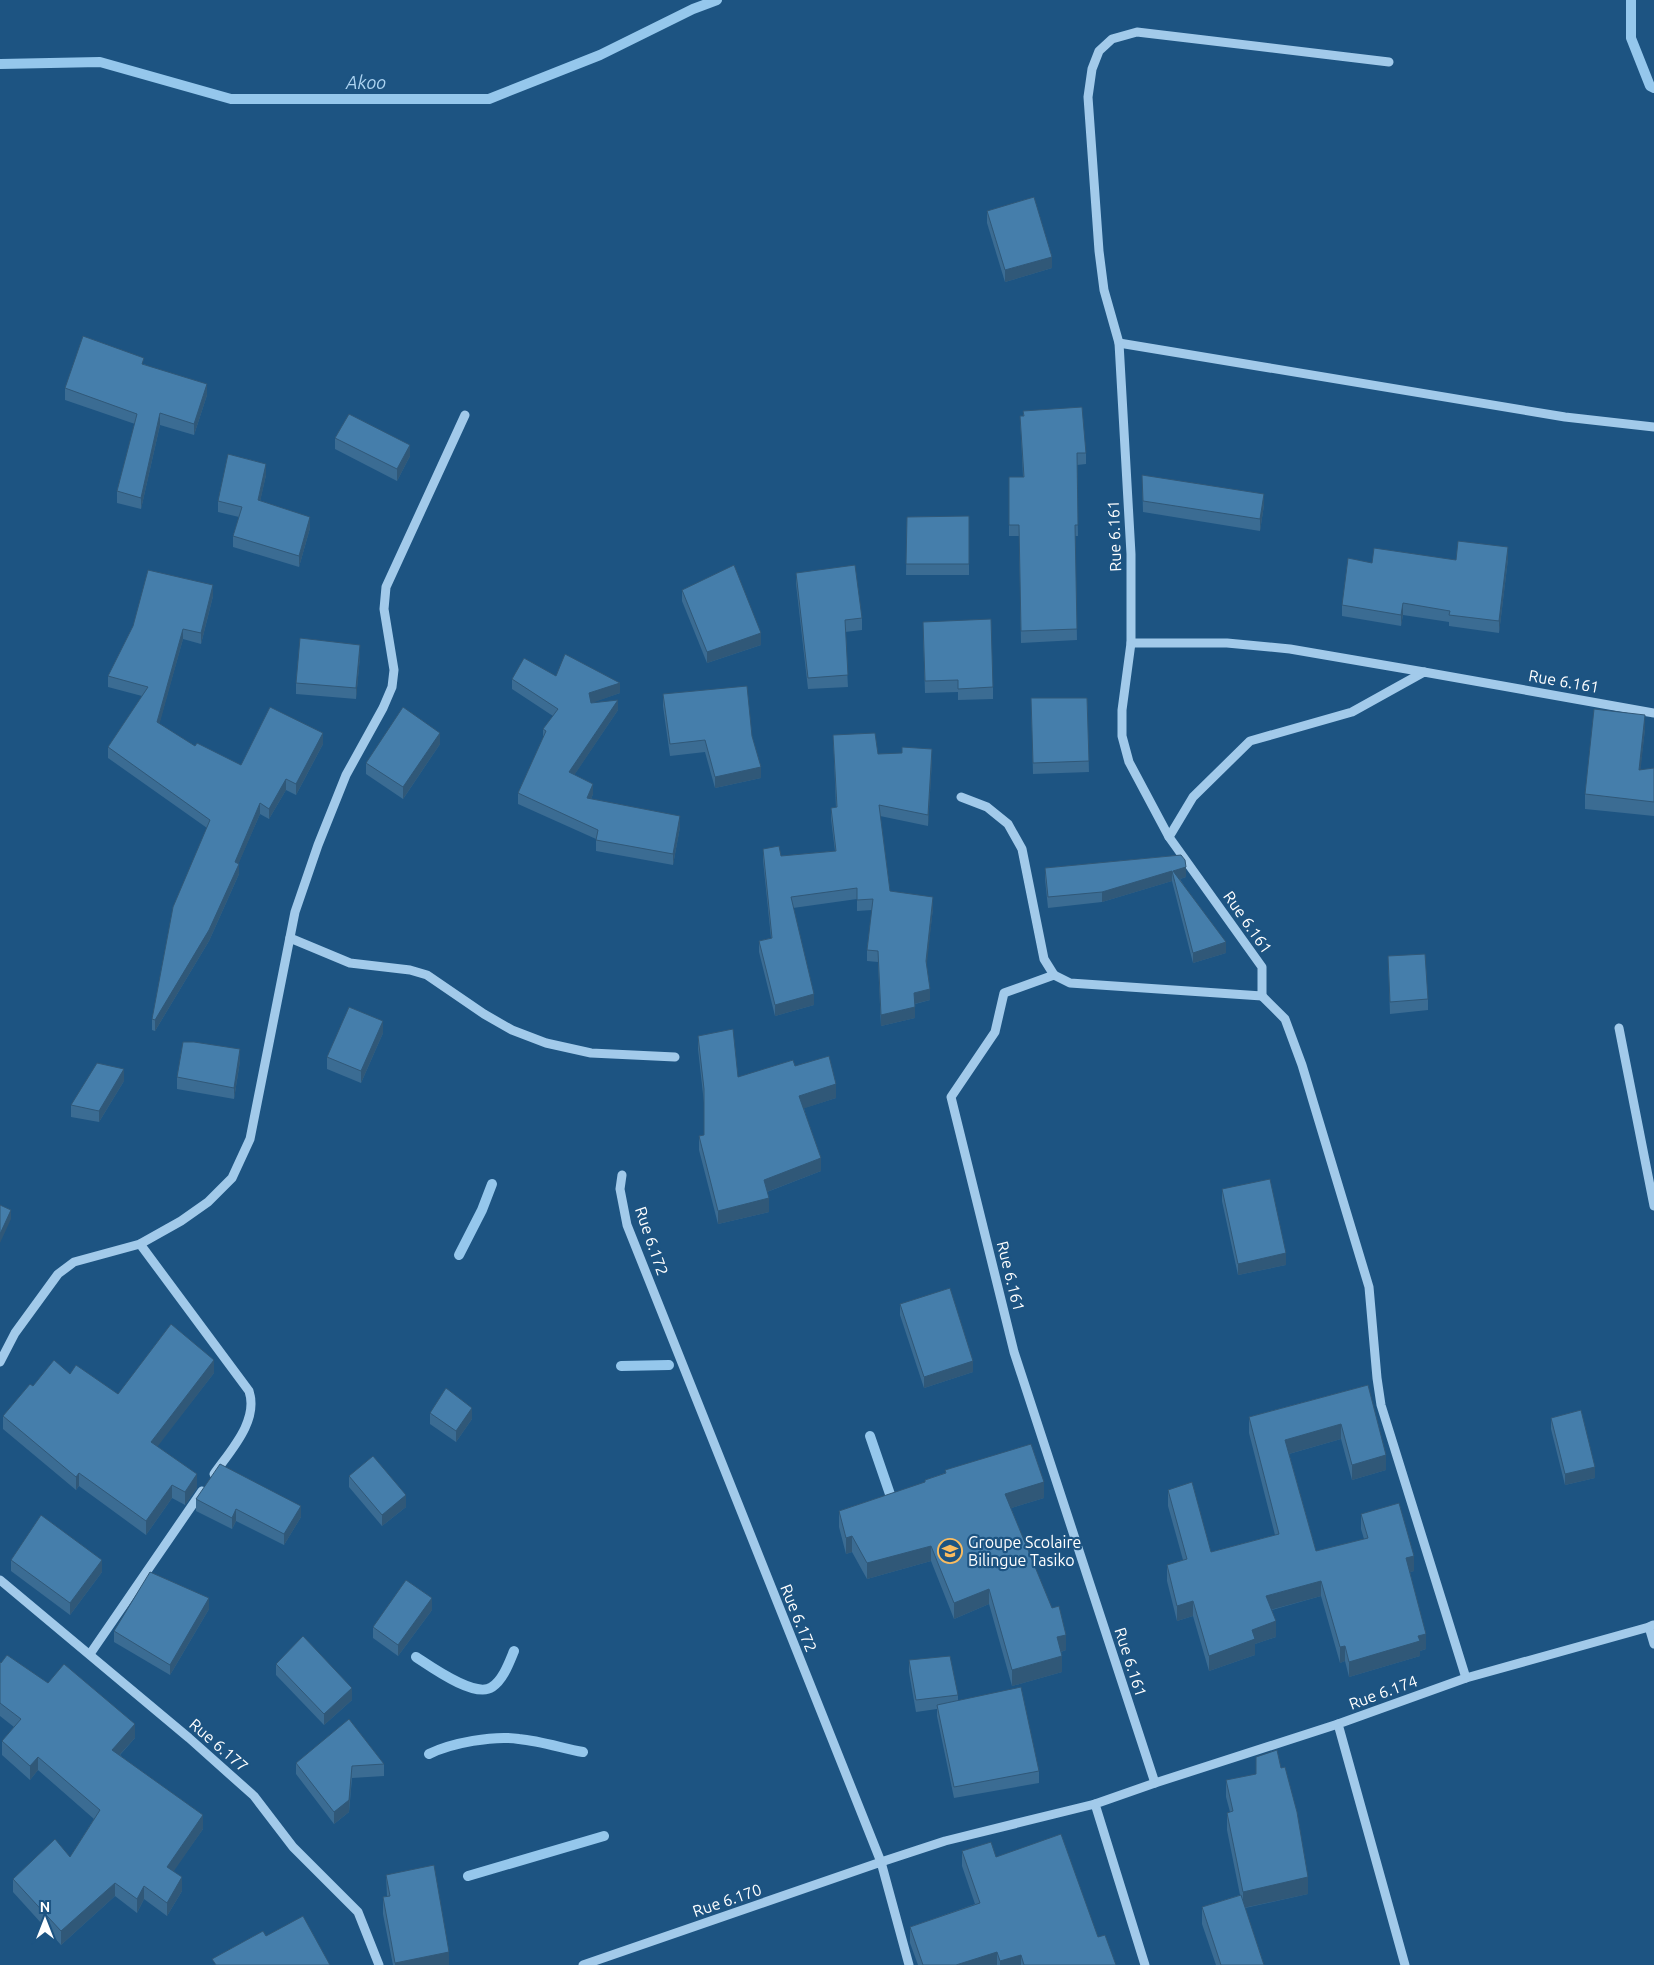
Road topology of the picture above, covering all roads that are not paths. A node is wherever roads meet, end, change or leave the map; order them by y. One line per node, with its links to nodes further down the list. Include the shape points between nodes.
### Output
1 (1389, 62): 2 (street, Rue 6.161, via 1136,32 1112,39 1099,51 1092,69 1088,97 1100,260)
2 (1118, 343): 4 (street, via 1555,415); 5 (street, Rue 6.161, via 1131,554)
3 (466, 415): 10 (street, via 386,587 384,609 394,670 392,687 346,775 301,895)
4 (1654, 427)
5 (1131, 643): 6 (street, Rue 6.161, via 1227,643 1290,649); 9 (street, Rue 6.161, via 1122,710 1122,736 1129,762)
6 (1424, 672): 7 (street, Rue 6.161); 9 (street, via 1352,712 1250,741 1193,797)
7 (1654, 713)
8 (961, 797): 11 (street, via 987,807 1008,824 1022,849 1044,959)
9 (1169, 837): 12 (street, Rue 6.161, via 1262,968)
10 (290, 938): 14 (street, via 350,963 427,975 491,1018 546,1043 591,1052); 17 (street, via 250,1139 232,1178 208,1202 182,1221)
11 (1054, 975): 12 (street, via 1070,983); 25 (street, Rue 6.161, via 1004,993 995,1032 951,1097 1014,1352)
12 (1262, 996): 23 (street, via 1285,1019 1302,1065 1369,1287 1381,1405)
13 (1619, 1028): 16 (street)
14 (675, 1057)
15 (622, 1175): 27 (street, Rue 6.172, via 620,1190 627,1225)
16 (1654, 1206)
17 (140, 1244): 18 (street, via 74,1262 58,1274 15,1333); 22 (street, via 249,1391 253,1401 252,1412 242,1433)
18 (0, 1362)
19 (0, 1580): 22 (street, Rue 6.177)
20 (1651, 1625): 21 (street); 23 (street, Rue 6.174)
21 (1654, 1644)
22 (90, 1654): 28 (street, Rue 6.177, via 254,1796 294,1846 358,1912)
23 (1466, 1678): 24 (street, Rue 6.174)
24 (1338, 1724): 25 (street); 32 (street, Rue 6.174)
25 (1155, 1783): 26 (street)
26 (1095, 1804): 27 (street, via 945,1841); 31 (street)
27 (881, 1862): 29 (street, Rue 6.170); 30 (street, Rue 6.172)
28 (380, 1965)
29 (583, 1965)
30 (908, 1965)
31 (1145, 1965)
32 (1405, 1965)

